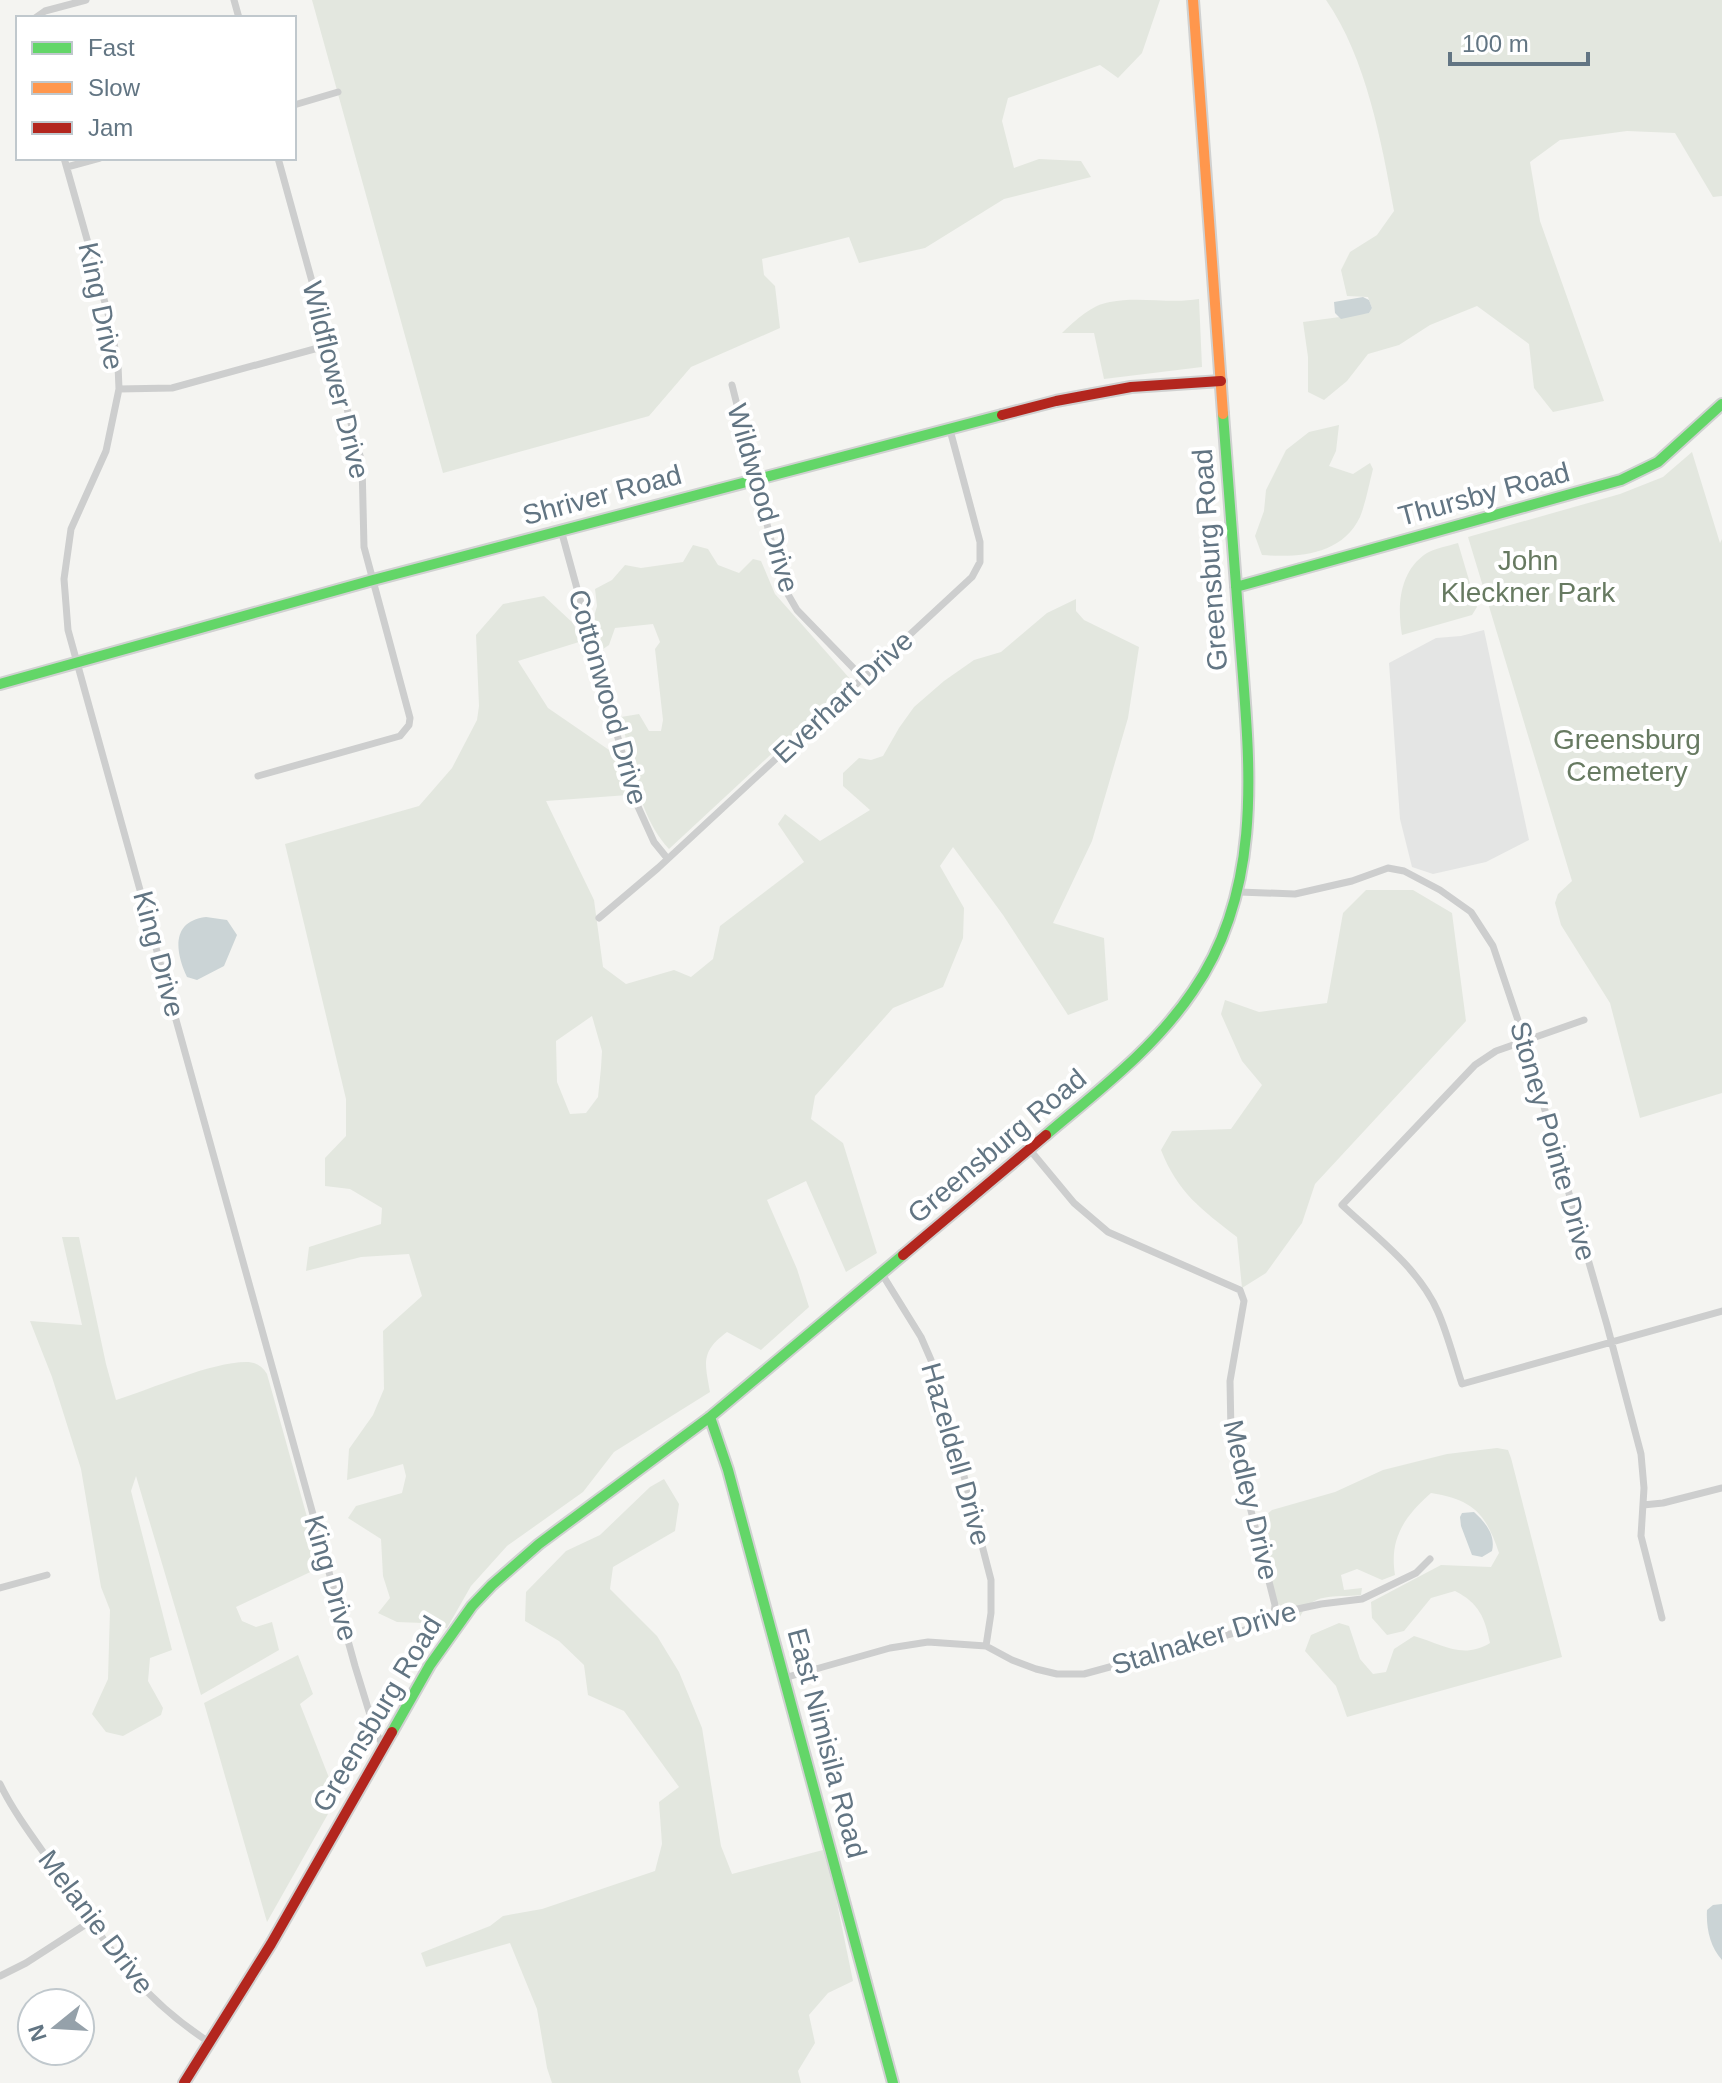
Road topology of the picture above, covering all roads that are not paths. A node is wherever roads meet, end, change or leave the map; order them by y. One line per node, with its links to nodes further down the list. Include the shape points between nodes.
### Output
1 (86, 0): 3 (street)
2 (1193, 0): 11 (main road, Greensburg Road)
3 (38, 16)
4 (338, 92): 5 (street)
5 (296, 104)
6 (65, 160): 9 (street, King Drive)
7 (93, 160): 9 (street)
8 (279, 160): 10 (street, Wildflower Drive)
9 (67, 167): 13 (street, King Drive, via 109,317)
10 (329, 345): 13 (street, via 172,388); 18 (street, Wildflower Drive, via 362,463 362,529)
11 (1221, 381): 15 (main road, Shriver Road, via 1112,390); 19 (main road, Greensburg Road)
12 (732, 385): 16 (street, Wildwood Drive)
13 (119, 389): 20 (street, King Drive, via 106,451 78,510 66,553 65,604)
14 (1722, 404): 19 (main road, Thursby Road, via 1658,462 1621,480)
15 (950, 430): 16 (main road, Shriver Road); 21 (street, Everhart Drive, via 980,542 980,562 967,583)
16 (755, 480): 17 (main road, Shriver Road); 21 (street, Wildwood Drive, via 788,598)
17 (561, 530): 18 (main road, Shriver Road); 24 (street, Cottonwood Drive, via 635,800)
18 (373, 580): 20 (main road, Shriver Road); 23 (street, Wildflower Drive, via 410,718 406,732)
19 (1236, 587): 25 (main road, Greensburg Road, via 1250,810)
20 (76, 662): 22 (main road, Shriver Road); 43 (street, King Drive, via 355,1666)
21 (863, 678): 24 (street, Everhart Drive)
22 (0, 684)
23 (258, 776)
24 (667, 858): 26 (street, Everhart Drive)
25 (1239, 892): 28 (street, Stoney Pointe Drive, via 1295,894 1388,868 1404,871 1471,912 1493,946); 29 (main road, Greensburg Road, via 1212,960 1175,1017 1141,1055)
26 (599, 918)
27 (1584, 1020): 28 (street)
28 (1525, 1041): 32 (street, Stoney Pointe Drive); 32 (street, via 1475,1065 1342,1205 1425,1287 1462,1384)
29 (1030, 1150): 30 (main road, Greensburg Road); 39 (street, Medley Drive, via 1074,1203 1108,1232 1241,1293 1244,1309 1230,1381 1231,1432)
30 (882, 1274): 33 (main road, Greensburg Road); 41 (street, Hazeldell Drive, via 931,1360 964,1476 991,1580)
31 (1722, 1311): 32 (street)
32 (1611, 1342): 35 (street, Stoney Pointe Drive, via 1641,1454)
33 (710, 1417): 42 (main road, East Nimisila Road); 43 (main road, Greensburg Road, via 492,1585 444,1643)
34 (1722, 1488): 35 (street)
35 (1643, 1505): 40 (street, Stoney Pointe Drive, via 1641,1536)
36 (1430, 1559): 39 (street, Stalnaker Drive, via 1416,1573 1362,1599)
37 (47, 1575): 38 (street)
38 (0, 1588)
39 (1274, 1614): 41 (street, Stalnaker Drive, via 1256,1627 1084,1674 1036,1669)
40 (1662, 1618)
41 (986, 1646): 42 (street, Stalnaker Drive, via 909,1644)
42 (784, 1678): 49 (main road, East Nimisila Road)
43 (384, 1747): 47 (main road, Greensburg Road)
44 (0, 1784): 45 (street, Melanie Drive)
45 (91, 1921): 46 (street); 47 (street, Melanie Drive, via 144,1991)
46 (0, 1976)
47 (209, 2042): 48 (main road, Greensburg Road)
48 (184, 2083)
49 (893, 2083)

